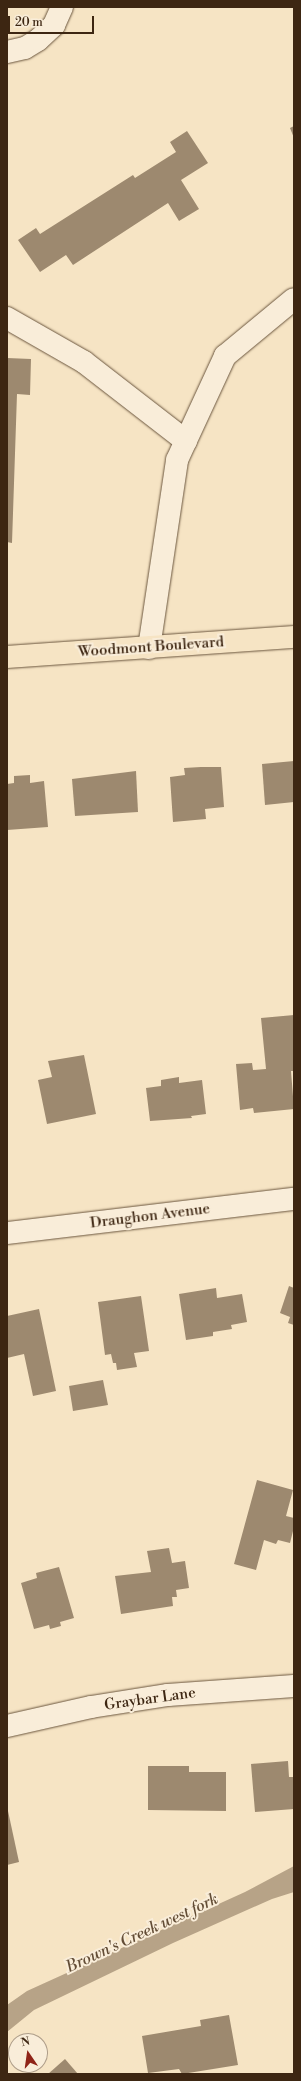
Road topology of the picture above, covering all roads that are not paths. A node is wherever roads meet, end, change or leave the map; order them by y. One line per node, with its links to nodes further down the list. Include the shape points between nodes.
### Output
1 (58, 16): 2 (street, via 38,40 24,48)
2 (7, 52)
3 (294, 299): 5 (street, via 225,356)
4 (7, 318): 5 (street, via 84,362)
5 (186, 441): 7 (street, via 177,460)
6 (294, 637): 7 (main road, Woodmont Boulevard)
7 (149, 648): 8 (main road, Woodmont Boulevard)
8 (7, 657)
9 (294, 1199): 10 (street, Draughon Avenue)
10 (7, 1233)
11 (294, 1686): 12 (street, Graybar Lane, via 168,1695 90,1707)
12 (7, 1726)

